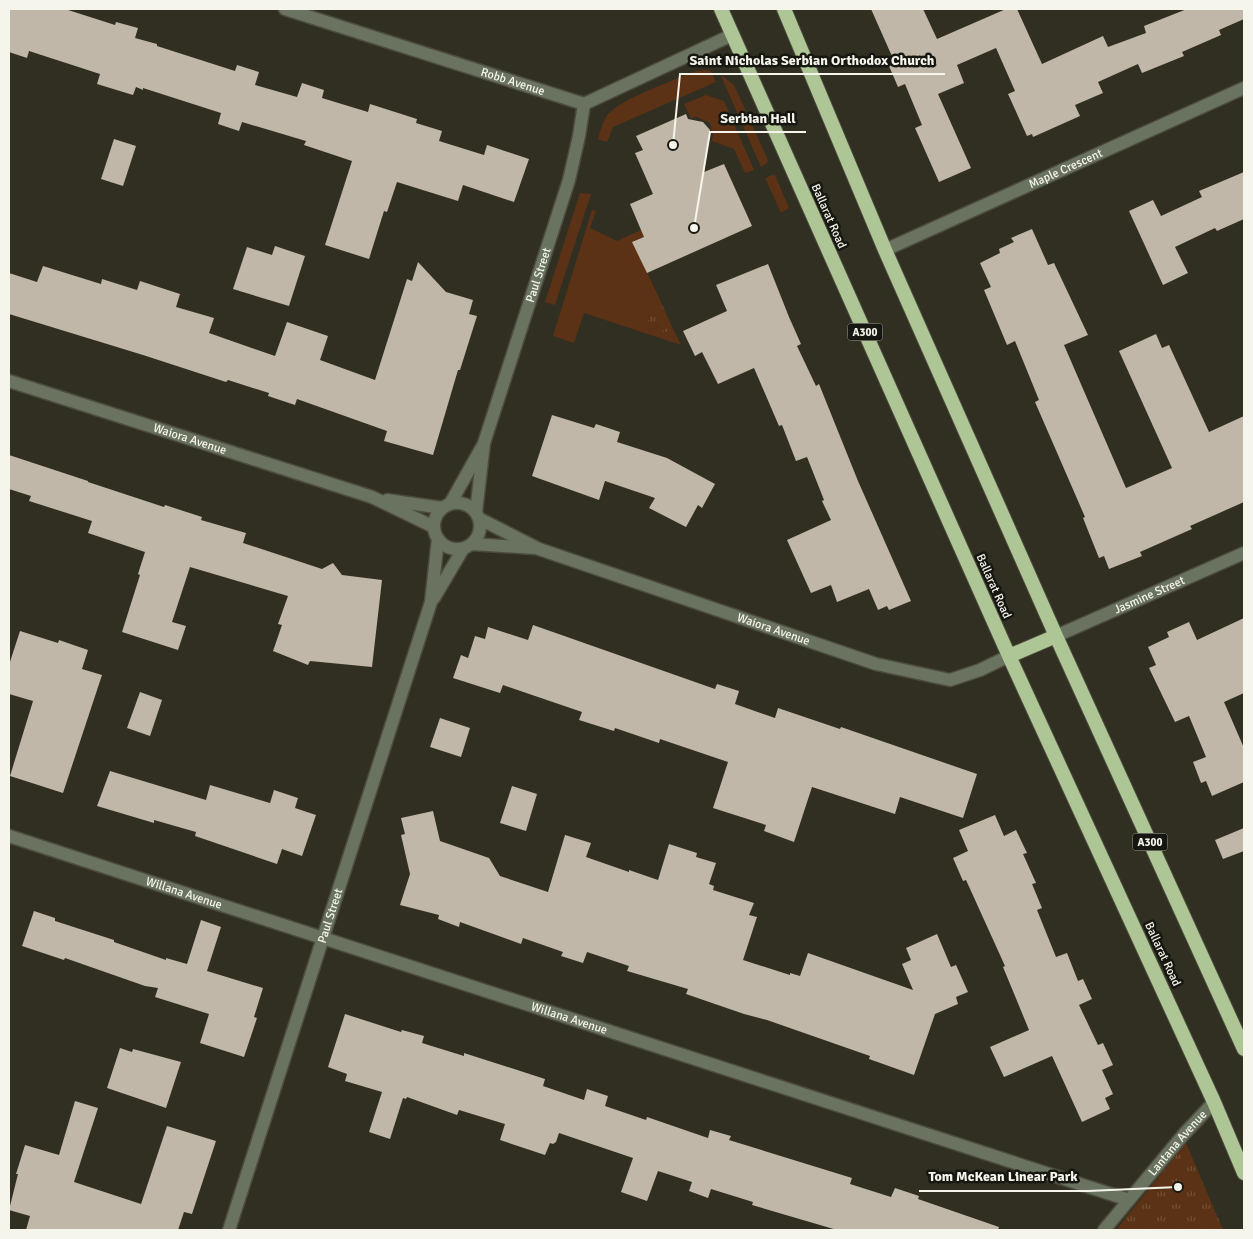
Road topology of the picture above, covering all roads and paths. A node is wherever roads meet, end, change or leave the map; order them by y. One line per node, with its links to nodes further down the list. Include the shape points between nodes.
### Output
1 (286, 9): 6 (street, Robb Avenue)
2 (721, 9): 4 (highway, Ballarat Road / A300)
3 (784, 9): 7 (highway, A300)
4 (732, 35): 6 (street); 19 (highway, Ballarat Road / A300)
5 (1244, 88): 7 (street, Maple Crescent)
6 (584, 104): 9 (street, Paul Street, via 569,180)
7 (885, 250): 18 (highway, A300)
8 (9, 381): 10 (street, Waiora Avenue)
9 (484, 443): 11 (street, Paul Street); 12 (street, Paul Street)
10 (372, 497): 11 (street, Waiora Avenue); 13 (street, Waiora Avenue)
11 (446, 506): 12 (street, via 464,504); 13 (street, via 435,520)
12 (478, 515): 14 (street, via 480,533 477,540); 15 (street, Waiora Avenue)
13 (436, 533): 14 (street, via 449,548); 17 (street, Paul Street)
14 (468, 546): 15 (street, Waiora Avenue); 17 (street, Paul Street)
15 (539, 549): 19 (street, Waiora Avenue, via 876,664 950,680)
16 (1244, 553): 18 (street, Jasmine Street)
17 (431, 602): 21 (street, Paul Street)
18 (1056, 636): 19 (highway); 22 (highway, A300)
19 (1009, 656): 23 (highway, Ballarat Road / A300)
20 (9, 836): 21 (street, Willana Avenue)
21 (323, 939): 25 (street, Willana Avenue); 26 (street, Paul Street)
22 (1244, 1049)
23 (1214, 1102): 24 (highway, Ballarat Road / A300); 25 (street, Lantana Avenue)
24 (1244, 1173)
25 (1129, 1200): 27 (street, Lantana Avenue)
26 (229, 1230)
27 (1104, 1230)

